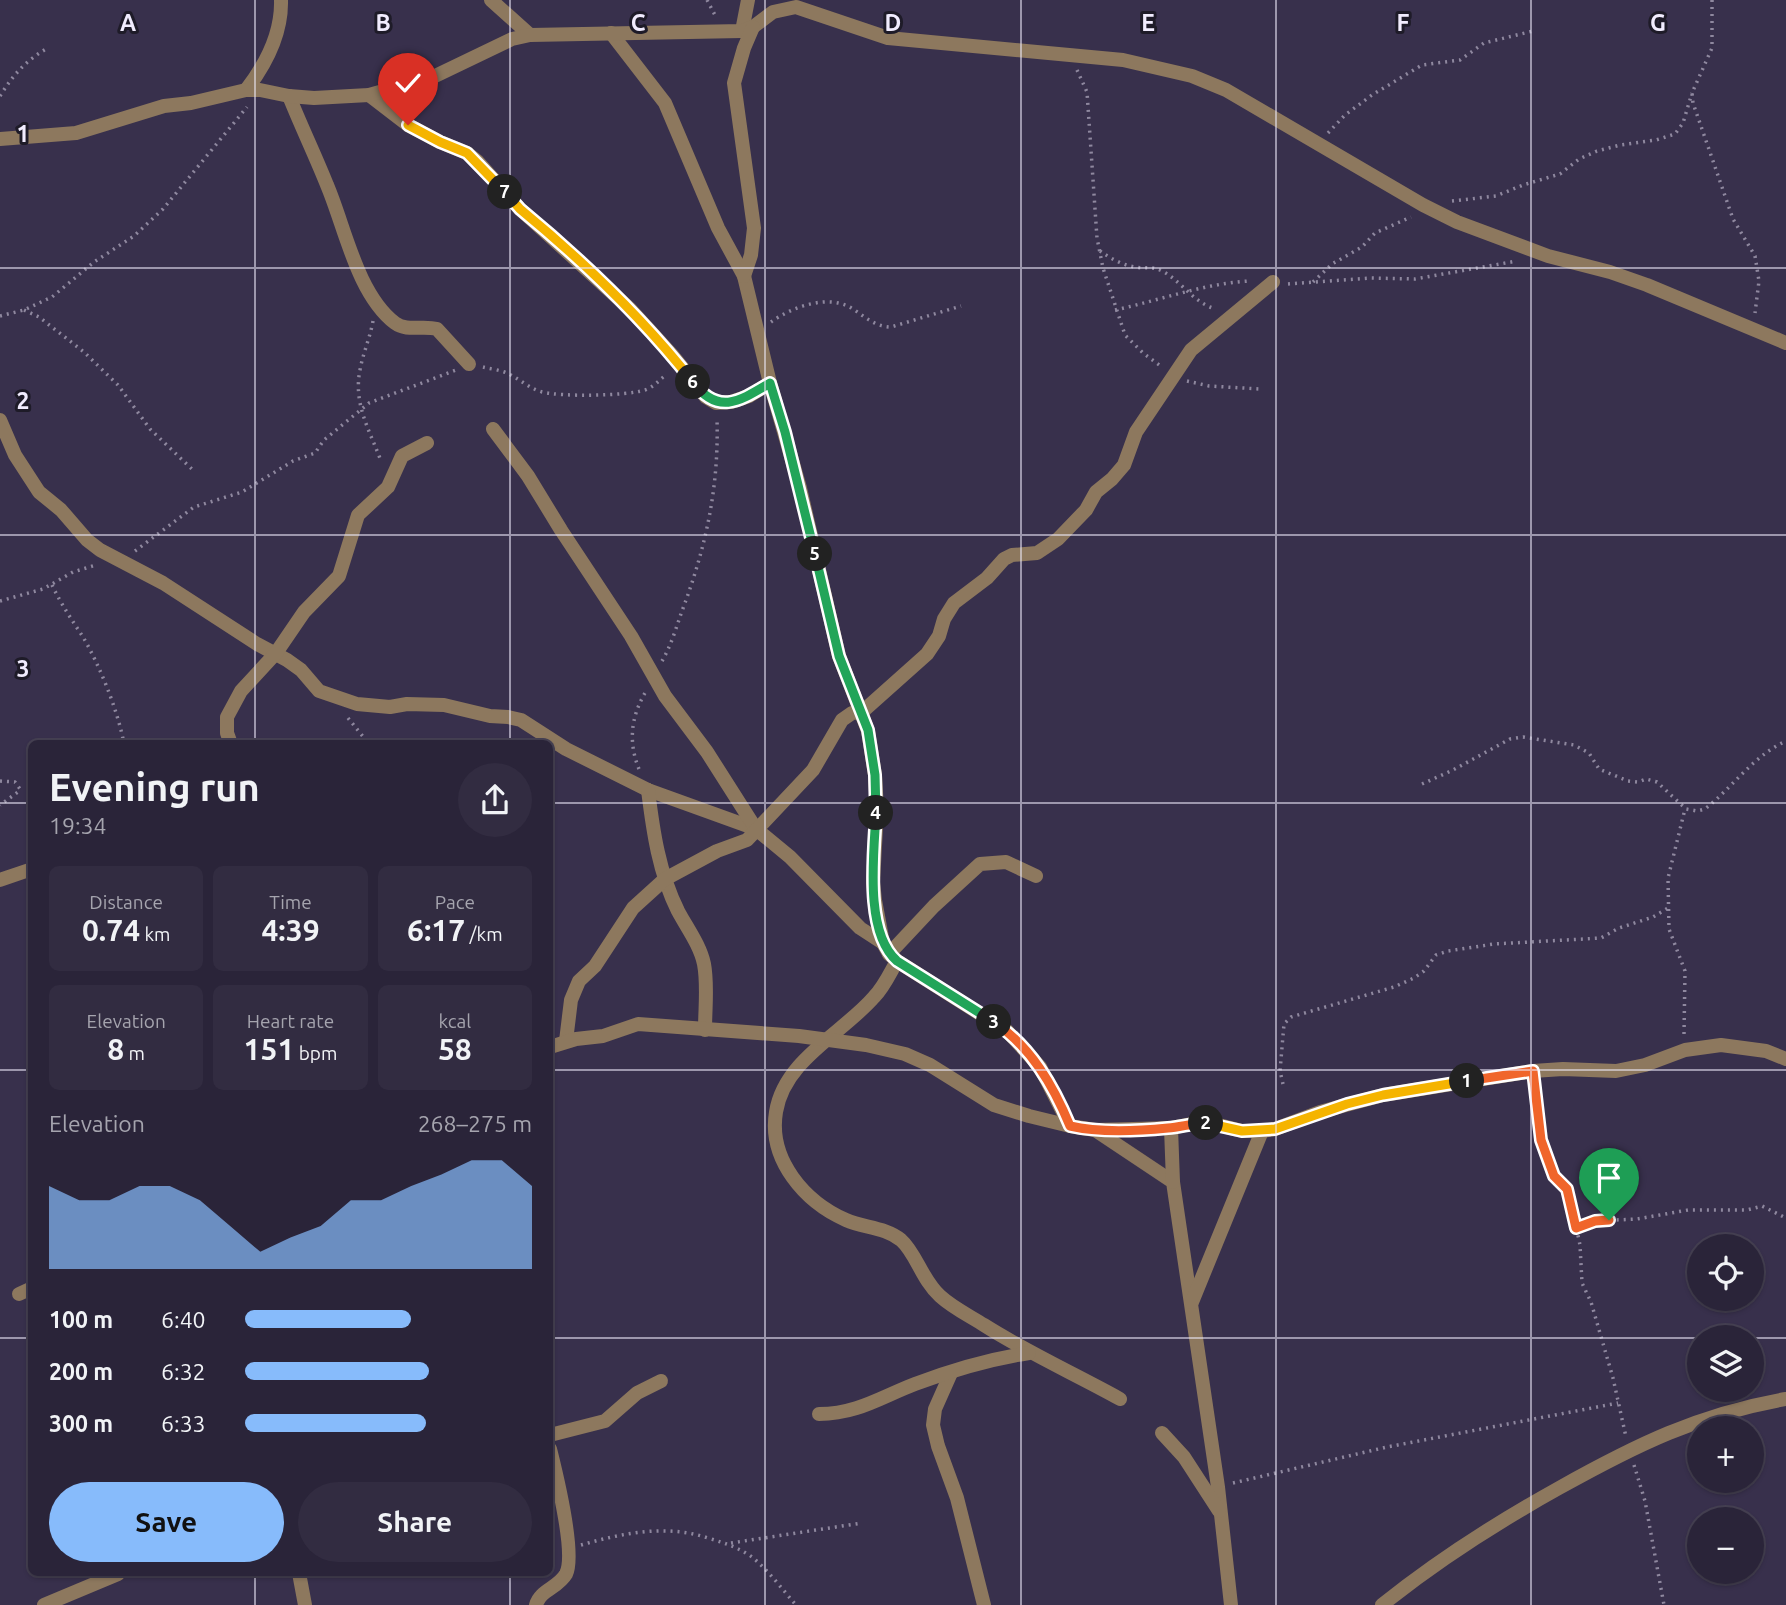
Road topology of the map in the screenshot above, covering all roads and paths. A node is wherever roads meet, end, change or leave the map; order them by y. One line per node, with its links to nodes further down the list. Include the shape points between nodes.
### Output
1 (281, 0): 11 (street, via 276,36)
2 (491, 0): 8 (street)
3 (748, 0): 5 (street)
4 (1712, 0): 12 (path, via 1712,48)
5 (748, 29): 7 (street); 10 (street, via 773,12 796,7 888,38); 21 (street, via 734,83 754,228)
6 (1533, 31): 17 (path, via 1484,43 1460,60 1422,65 1345,115)
7 (611, 33): 8 (street); 21 (street, via 665,103 718,228)
8 (530, 35): 13 (street, via 433,77)
9 (48, 48): 14 (path, via 13,74)
10 (1066, 54): 17 (street, via 1192,76); 19 (path, via 1087,92)
11 (253, 90): 15 (street); 16 (street, via 164,106 76,133); 27 (path, via 163,209 52,297)
12 (1692, 93): 18 (path, via 1675,134 1597,151 1560,174 1496,196); 31 (path, via 1733,219 1755,256 1759,281)
13 (369, 95): 15 (street); 35 (street, via 408,125 477,161 520,209 630,309)
14 (0, 96)
15 (289, 96): 25 (street)
16 (0, 139)
17 (1321, 144): 18 (street)
18 (1423, 205): 20 (street); 23 (path, via 1412,216 1375,233)
19 (1100, 251): 24 (path, via 1115,261 1162,271); 28 (path)
20 (1548, 256): 23 (path, via 1415,279); 31 (street, via 1647,285)
21 (744, 276): 32 (street)
22 (1273, 282): 23 (path); 24 (path); 29 (street)
23 (1313, 282)
24 (1186, 290): 28 (path); 29 (path, via 1205,305)
25 (375, 301): 34 (street, via 396,324 437,329); 40 (path, via 360,371)
26 (961, 306): 32 (path, via 891,327 881,327 840,303 801,306)
27 (23, 310): 30 (path); 44 (path, via 83,352 118,385 150,429)
28 (1115, 310): 36 (path, via 1132,344)
29 (1235, 313): 36 (street, via 1199,341)
30 (0, 316)
31 (1754, 330): 33 (street)
32 (757, 332): 37 (street)
33 (1786, 343)
34 (469, 364): 35 (path, via 507,373 544,392 582,394 644,390); 40 (path)
35 (681, 367): 39 (street)
36 (1174, 374): 38 (path, via 1209,386); 52 (street, via 1136,432 1124,465 1096,492 1086,510 1058,539 1037,553 1004,559 954,603 927,654)
37 (770, 383): 39 (street, via 749,396); 52 (street, via 839,656)
38 (1260, 389)
39 (716, 403): 50 (path, via 716,470 707,535 698,571)
40 (361, 408): 45 (path); 46 (path, via 315,453 242,492 194,507)
41 (0, 421): 46 (street, via 39,492 87,540)
42 (493, 429): 50 (street, via 528,476)
43 (426, 443): 45 (street, via 402,456)
44 (195, 472)
45 (390, 482): 49 (street, via 358,515 339,576 304,612)
46 (119, 560): 47 (path, via 74,572); 49 (street)
47 (52, 585): 48 (path); 53 (path, via 114,704)
48 (0, 601)
49 (276, 653): 51 (street); 54 (street, via 230,710)
50 (654, 678): 61 (path, via 637,707 631,738); 64 (street)
51 (332, 697): 55 (path); 56 (street, via 390,707 444,705 521,720)
52 (862, 712): 64 (street, via 842,720 813,770); 70 (street, via 875,775 873,882)
53 (123, 740)
54 (230, 740)
55 (366, 740)
56 (552, 740)
57 (553, 741): 61 (street)
58 (1786, 741): 63 (path, via 1755,761 1704,809)
59 (0, 781): 62 (path, via 15,782 20,789)
60 (1422, 784): 63 (path, via 1510,739 1523,737 1574,745 1589,753 1599,769 1628,781 1657,782)
61 (648, 790): 64 (street); 67 (street)
62 (0, 805)
63 (1686, 809): 69 (path, via 1668,878)
64 (756, 829): 67 (street, via 747,840); 70 (street)
65 (28, 871): 68 (street)
66 (1036, 876): 70 (street, via 1006,862 979,864)
67 (665, 879): 71 (street, via 704,965); 73 (street, via 633,908 595,966 579,981 570,1000)
68 (0, 880)
69 (1668, 908): 75 (path, via 1669,929 1685,971); 78 (path, via 1601,939 1448,951 1394,987 1291,1017 1284,1024)
70 (890, 953): 72 (street, via 876,996); 79 (street, via 1007,1031 1040,1067)
71 (705, 1030): 72 (street); 73 (street, via 638,1024 603,1036)
72 (826, 1040): 79 (street, via 905,1054 994,1105); 87 (street, via 796,1071 776,1112 779,1152 787,1170 827,1211 899,1239 941,1297)
73 (566, 1041): 74 (street)
74 (553, 1046)
75 (1685, 1050): 76 (street, via 1729,1045); 77 (street, via 1616,1071)
76 (1786, 1059)
77 (1533, 1071): 82 (street, via 1383,1095); 85 (path, via 1541,1140 1554,1176 1567,1189)
78 (1283, 1083)
79 (1070, 1126): 81 (street)
80 (1171, 1128): 81 (street); 82 (street, via 1211,1123); 83 (street)
81 (1095, 1130): 83 (street)
82 (1262, 1131): 86 (street)
83 (1174, 1182): 86 (street)
84 (1786, 1218): 85 (path, via 1762,1206 1595,1221)
85 (1576, 1228): 92 (path, via 1583,1283)
86 (1192, 1303): 98 (street)
87 (1029, 1353): 88 (street); 90 (street)
88 (951, 1373): 93 (street, via 857,1409); 109 (street, via 934,1409 933,1425)
89 (661, 1381): 95 (street, via 637,1393 605,1421)
90 (1120, 1399)
91 (1786, 1399): 96 (street, via 1724,1412)
92 (1618, 1403): 96 (path); 98 (path, via 1387,1447)
93 (819, 1414)
94 (1162, 1433): 99 (street, via 1184,1457)
95 (553, 1434)
96 (1629, 1449): 111 (street, via 1492,1525); 112 (path, via 1645,1501)
97 (553, 1465): 102 (street)
98 (1217, 1487): 99 (street)
99 (1219, 1512): 110 (street)
100 (862, 1523): 101 (path)
101 (729, 1543): 102 (path, via 696,1533 657,1530); 108 (path, via 760,1565)
102 (569, 1549): 107 (street, via 570,1566 564,1578 542,1594)
103 (113, 1576): 105 (street)
104 (300, 1576): 106 (street)
105 (44, 1605)
106 (305, 1605)
107 (536, 1605)
108 (796, 1605)
109 (984, 1605)
110 (1231, 1605)
111 (1382, 1605)
112 (1664, 1605)

